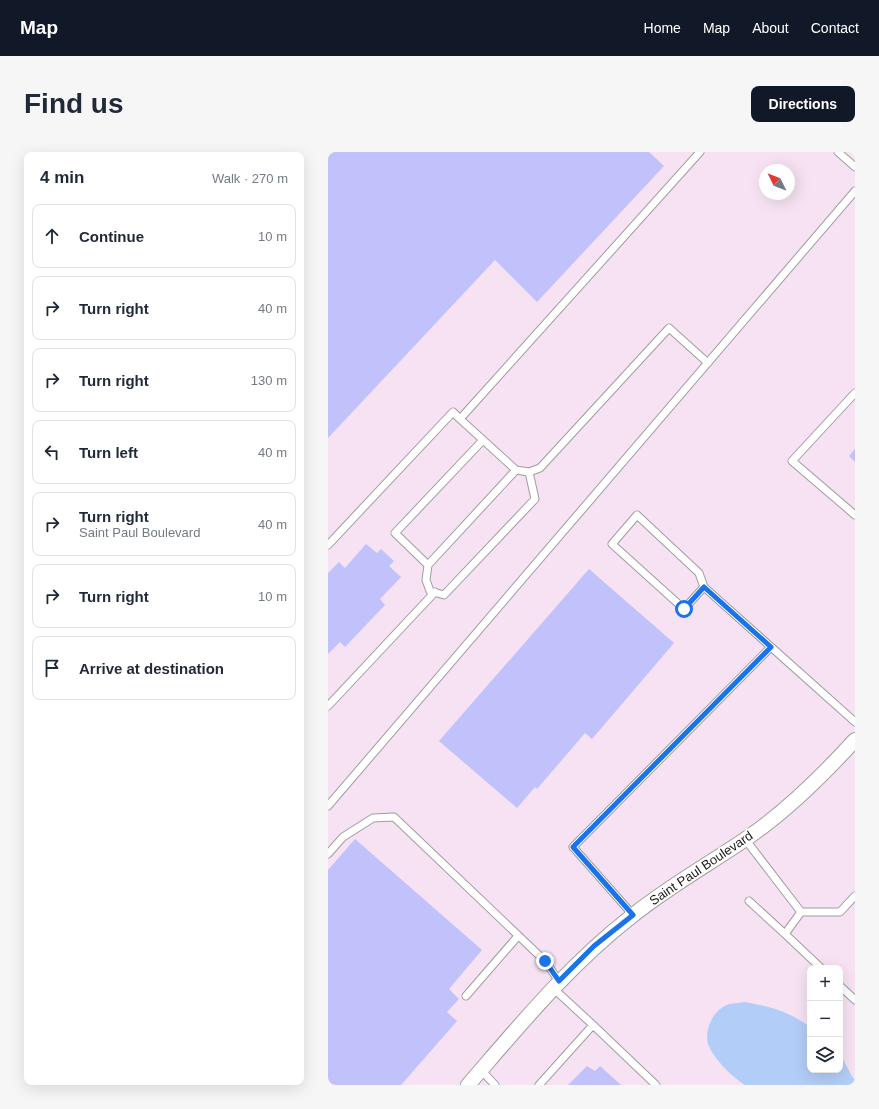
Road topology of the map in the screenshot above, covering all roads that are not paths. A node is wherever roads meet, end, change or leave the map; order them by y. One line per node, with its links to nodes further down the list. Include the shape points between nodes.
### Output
1 (700, 152): 7 (lane)
2 (838, 152): 3 (lane)
3 (855, 167)
4 (855, 192): 5 (lane)
5 (708, 363): 10 (lane, via 669,328 540,468); 20 (lane)
6 (855, 392): 11 (lane, via 792,461)
7 (460, 419): 8 (lane); 12 (lane, via 453,412)
8 (483, 440): 9 (lane); 13 (lane, via 394,533)
9 (516, 470): 10 (lane); 13 (lane)
10 (529, 472): 15 (lane, via 535,499 444,595)
11 (855, 515)
12 (328, 546)
13 (428, 565): 15 (lane, via 426,580 430,591)
14 (704, 587): 14 (lane, via 684,609 612,544 637,515 699,573); 16 (lane)
15 (435, 592): 17 (lane)
16 (771, 647): 18 (lane); 26 (lane, via 573,847)
17 (328, 706)
18 (855, 722)
19 (855, 740): 21 (street, Saint Paul Boulevard, via 813,784)
20 (328, 806)
21 (745, 839): 25 (lane); 26 (street, Saint Paul Boulevard)
22 (328, 854): 28 (lane, via 343,837 373,818 394,816)
23 (855, 896): 25 (lane, via 840,912)
24 (749, 901): 27 (lane)
25 (801, 912): 27 (lane)
26 (633, 915): 30 (street, Saint Paul Boulevard, via 594,946)
27 (785, 934): 29 (lane)
28 (518, 936): 30 (lane, via 545,961); 32 (lane)
29 (818, 965)
30 (556, 984): 34 (lane); 35 (street, Saint Paul Boulevard)
31 (843, 989): 33 (lane)
32 (466, 996)
33 (855, 1000)
34 (592, 1025): 38 (lane); 39 (lane)
35 (480, 1070): 36 (street, Saint Paul Boulevard); 37 (lane)
36 (468, 1085)
37 (495, 1085)
38 (539, 1085)
39 (656, 1085)

